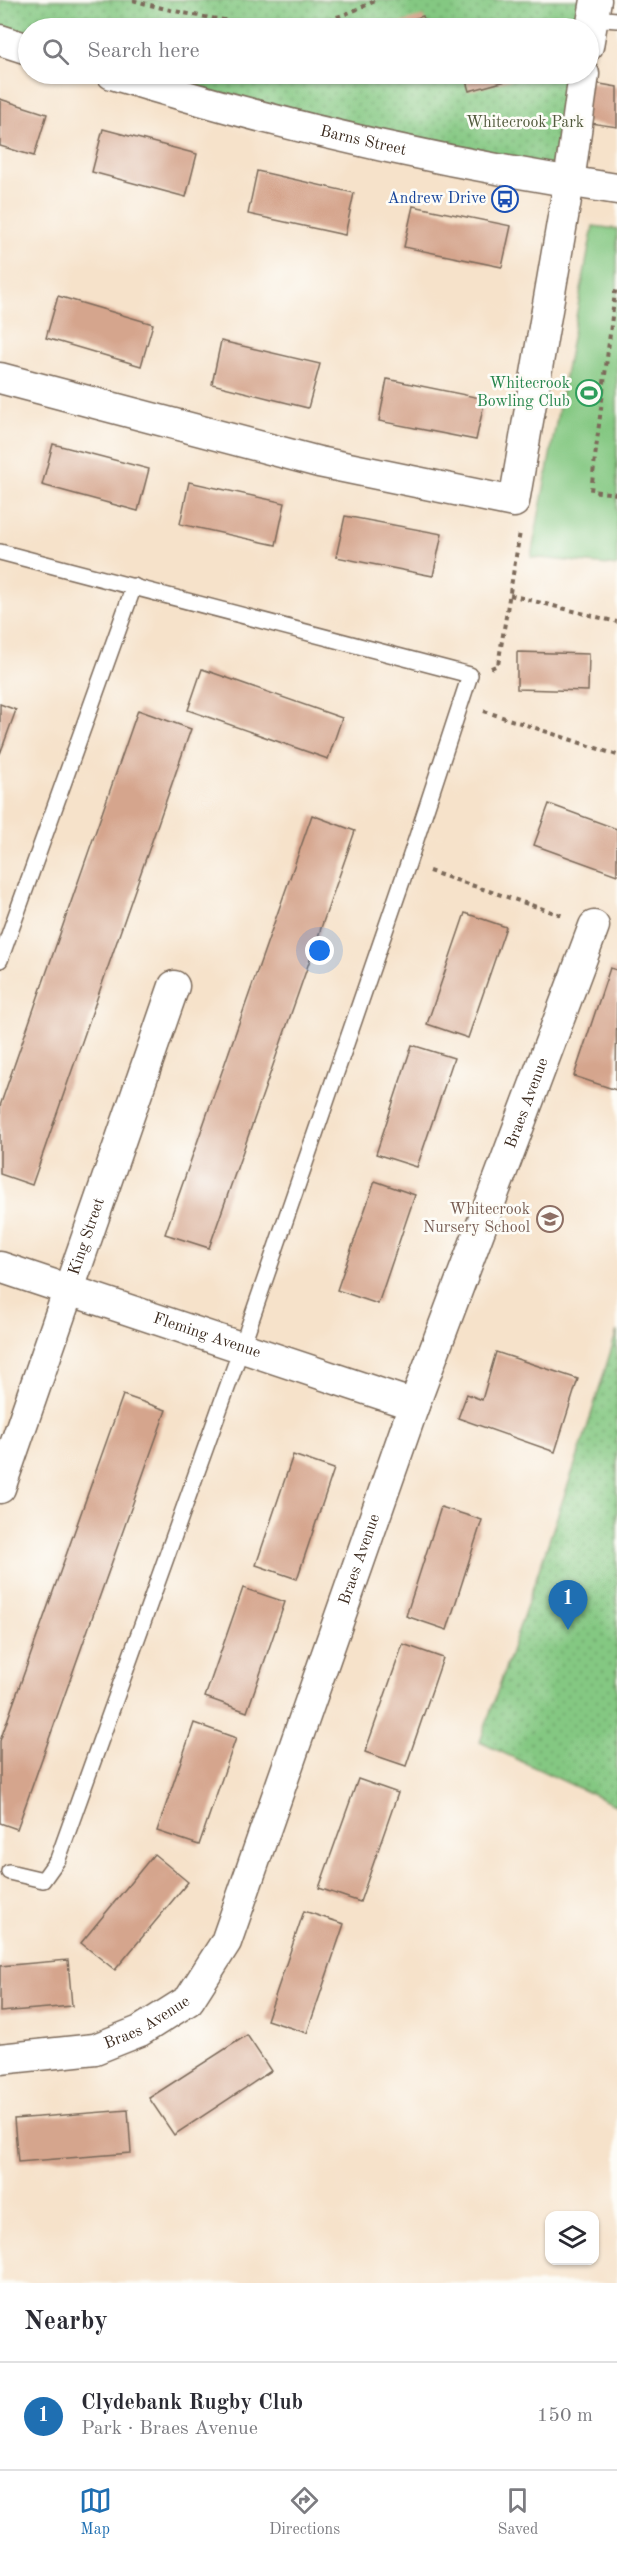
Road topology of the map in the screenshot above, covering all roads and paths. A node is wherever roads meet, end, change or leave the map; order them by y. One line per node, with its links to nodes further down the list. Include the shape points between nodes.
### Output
1 (133, 0): 3 (path)
2 (377, 0): 4 (path)
3 (218, 18)
4 (331, 18)
5 (0, 40): 6 (street)
6 (18, 46)
7 (145, 84): 9 (street, Barns Street, via 374,143)
8 (583, 84): 9 (street)
9 (569, 182): 10 (street, Barns Street); 14 (street)
10 (617, 189)
11 (617, 293): 13 (path, via 591,491)
12 (0, 378): 14 (street, via 319,462)
13 (617, 494)
14 (514, 502): 17 (path, via 521,521)
15 (0, 552): 16 (lane)
16 (134, 586): 19 (lane); 24 (lane)
17 (510, 595): 18 (path); 19 (path, via 498,665)
18 (617, 622)
19 (470, 675): 20 (lane)
20 (460, 703): 21 (path); 22 (lane)
21 (617, 755)
22 (408, 864): 23 (path); 28 (lane)
23 (594, 926): 29 (street, Braes Avenue)
24 (0, 960)
25 (174, 986): 27 (street, King Street)
26 (0, 1267): 27 (street, Fleming Avenue)
27 (70, 1290): 28 (street, Fleming Avenue); 30 (street, King Street)
28 (241, 1349): 29 (street, Fleming Avenue); 31 (lane, via 58,1859 44,1880)
29 (414, 1405): 32 (street, Braes Avenue, via 226,1942 189,2000 140,2031 95,2049)
30 (0, 1488)
31 (9, 1872)
32 (0, 2059)

